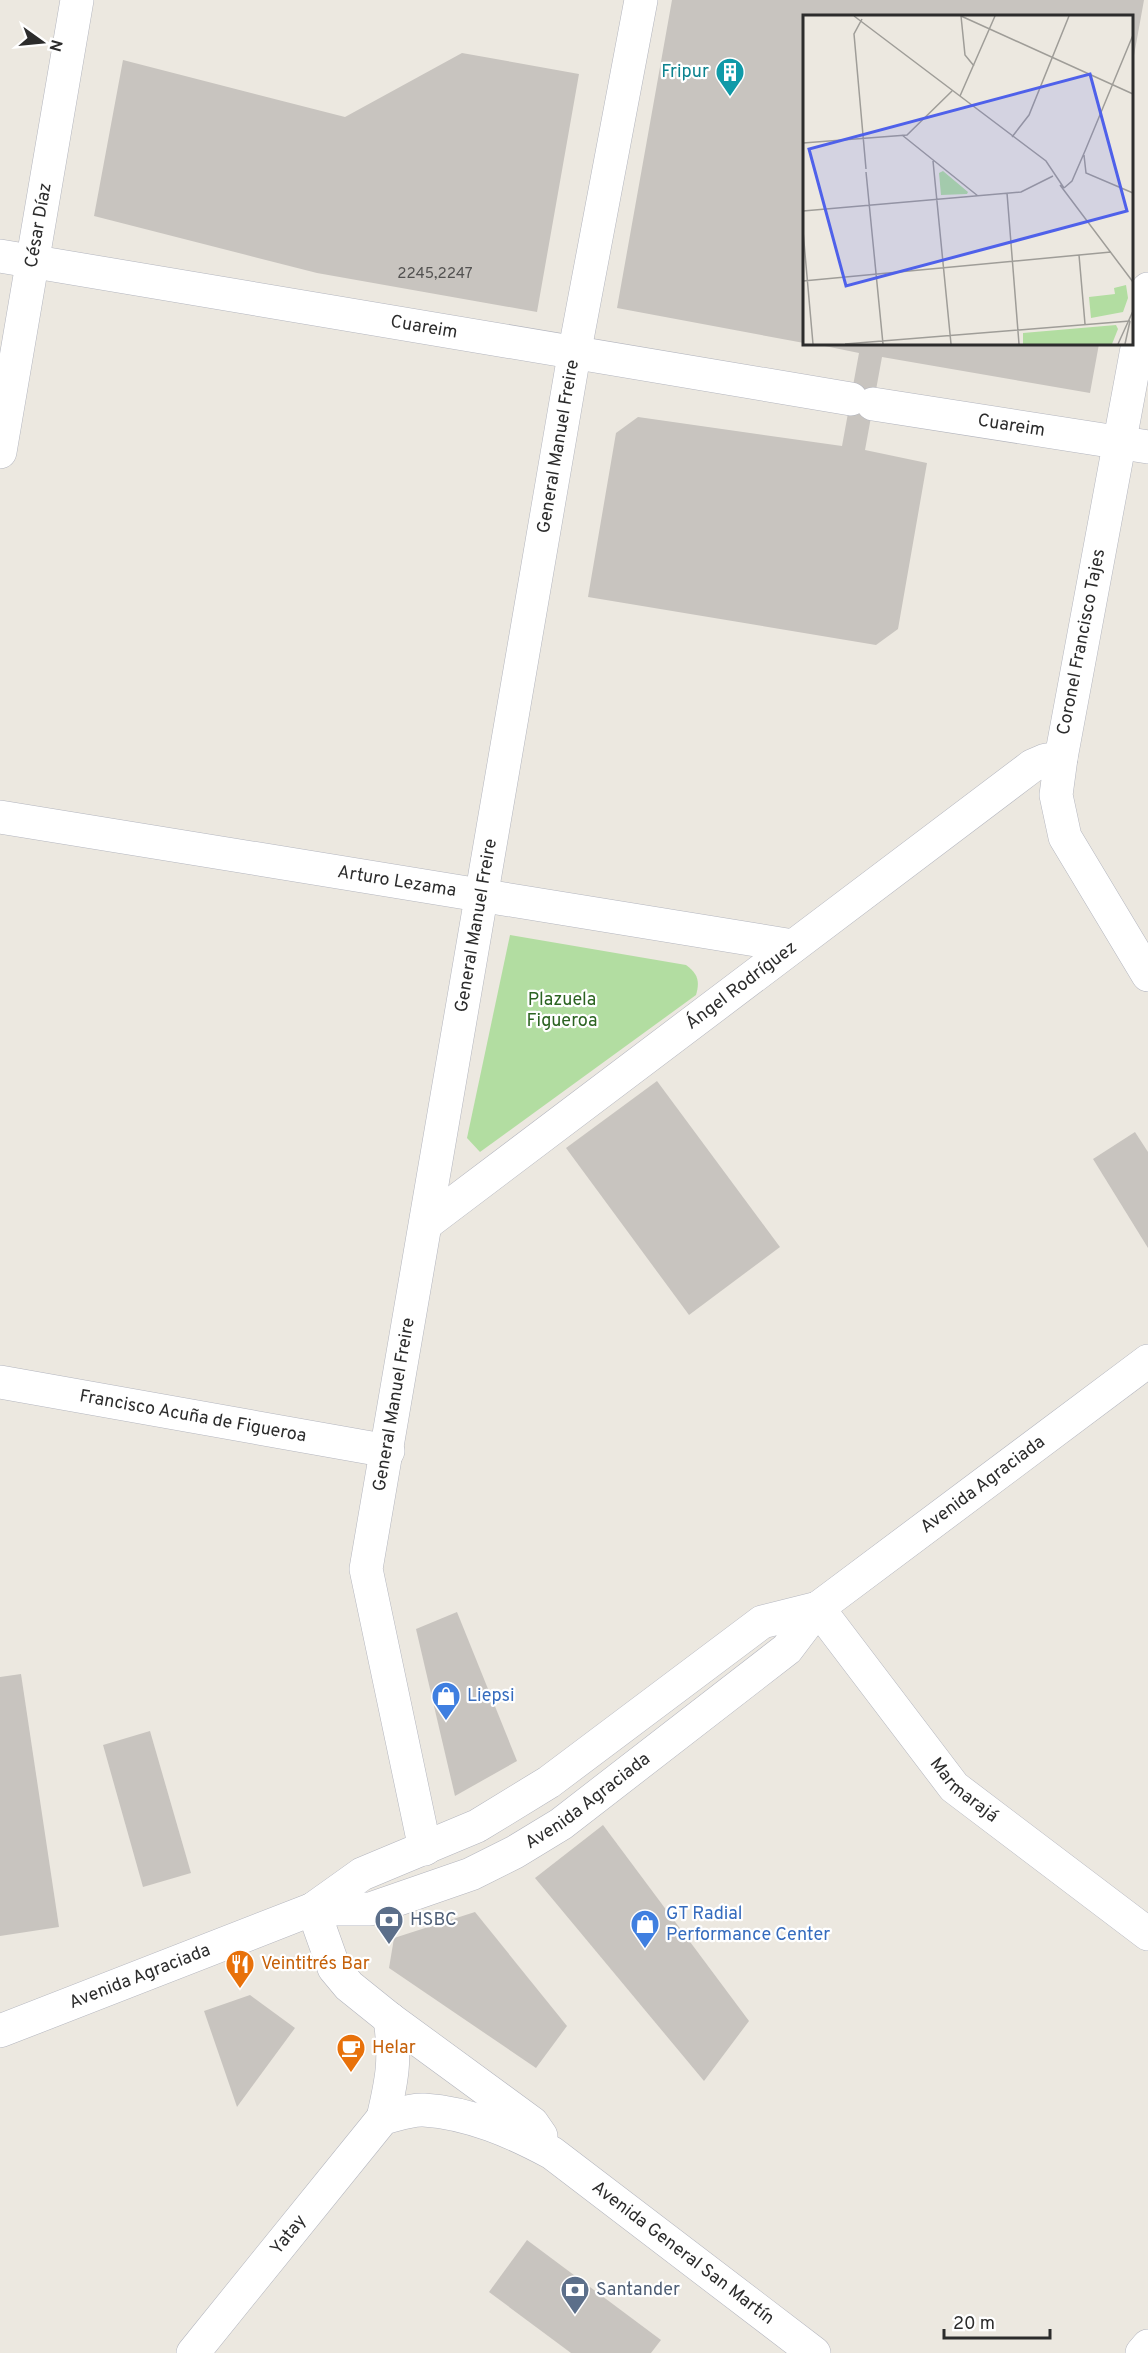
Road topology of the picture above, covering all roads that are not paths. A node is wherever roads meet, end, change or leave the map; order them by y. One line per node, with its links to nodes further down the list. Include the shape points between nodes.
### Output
1 (77, 0): 4 (street, César Díaz)
2 (640, 0): 6 (street, General Manuel Freire)
3 (0, 256): 4 (street, Cuareim)
4 (33, 261): 6 (street, Cuareim); 8 (street, César Díaz)
5 (1148, 289): 7 (street, Coronel Francisco Tajes)
6 (574, 354): 7 (street, Cuareim); 11 (street, General Manuel Freire)
7 (1134, 445): 9 (street, Coronel Francisco Tajes)
8 (0, 452)
9 (1061, 758): 12 (street, Ángel Rodríguez, via 1032,766); 13 (street, Coronel Francisco Tajes, via 1056,795 1065,837)
10 (0, 817): 11 (street, Arturo Lezama)
11 (483, 894): 12 (street, Arturo Lezama); 14 (street, General Manuel Freire)
12 (793, 946): 14 (street, Ángel Rodríguez)
13 (1148, 975)
14 (427, 1223): 17 (street, General Manuel Freire)
15 (1148, 1361): 18 (street, Avenida Agraciada)
16 (0, 1382): 17 (street, Francisco Acuña de Figueroa)
17 (388, 1451): 19 (street, General Manuel Freire, via 366,1569)
18 (818, 1608): 19 (street, Avenida Agraciada, via 762,1622 549,1782 477,1826); 20 (street, Avenida Agraciada, via 787,1649 561,1824 471,1874 370,1909); 21 (street, Marmarajá, via 954,1787)
19 (425, 1849): 20 (street, Avenida Agraciada, via 362,1874)
20 (313, 1909): 22 (street, Avenida General San Martín, via 334,1968 349,1986); 23 (street, Avenida Agraciada)
21 (1148, 1934)
22 (390, 2019): 24 (street, Yatay, via 395,2052); 25 (street, Avenida General San Martín, via 532,2122)
23 (0, 2031)
24 (383, 2118): 25 (street, Avenida General San Martín, via 423,2110 488,2123); 27 (street, Yatay)
25 (552, 2153): 28 (street, Avenida General San Martín)
26 (1148, 2346): 29 (street)
27 (193, 2353)
28 (814, 2353)
29 (1142, 2353)

